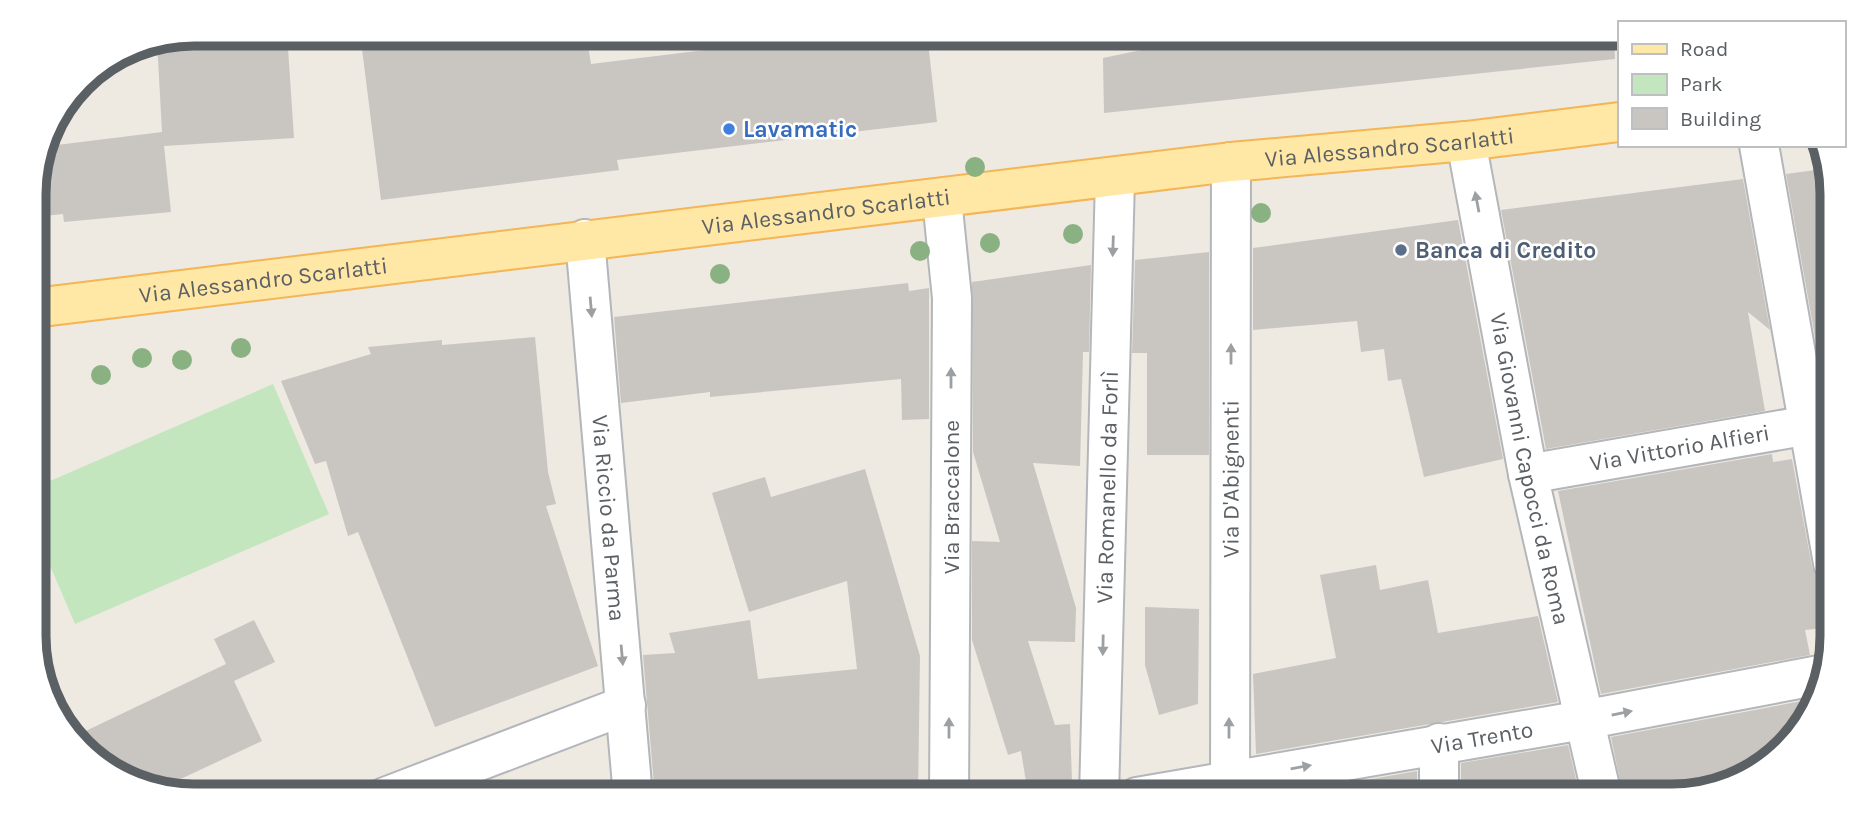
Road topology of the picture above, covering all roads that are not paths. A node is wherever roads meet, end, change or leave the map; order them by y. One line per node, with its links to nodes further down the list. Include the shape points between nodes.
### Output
1 (1618, 122): 2 (main road, Via Alessandro Scarlatti)
2 (1466, 141): 4 (main road, Via Alessandro Scarlatti); 11 (street, Via Giovanni Capocci da Roma, one-way to 2)
3 (1759, 147): 9 (street)
4 (1231, 162): 5 (main road, Via Alessandro Scarlatti); 20 (street, Via D'Abignenti, one-way to 4)
5 (1115, 178): 6 (main road, Via Alessandro Scarlatti); 19 (street, Via Romanello da Forlì, one-way to 19)
6 (943, 199): 7 (main road, Via Alessandro Scarlatti); 18 (street, Via Braccalone, one-way to 6, via 952,298)
7 (585, 239): 8 (main road, Via Alessandro Scarlatti); 13 (street, Via Riccio da Parma, one-way to 13)
8 (46, 306)
9 (1820, 419)
10 (1820, 423): 11 (street, Via Vittorio Alfieri)
11 (1528, 474): 14 (street, Via Giovanni Capocci da Roma)
12 (1815, 676): 14 (street, Via Trento, one-way to 12)
13 (626, 705): 16 (street); 17 (street, Via Riccio da Parma)
14 (1583, 720): 15 (street, Via Trento); 23 (street, Via Giovanni Capocci da Roma)
15 (1439, 743): 21 (street, Via Trento, one-way to 15); 22 (street)
16 (419, 784)
17 (632, 784)
18 (949, 784)
19 (1099, 784)
20 (1229, 784)
21 (1248, 784)
22 (1438, 784)
23 (1599, 784)

